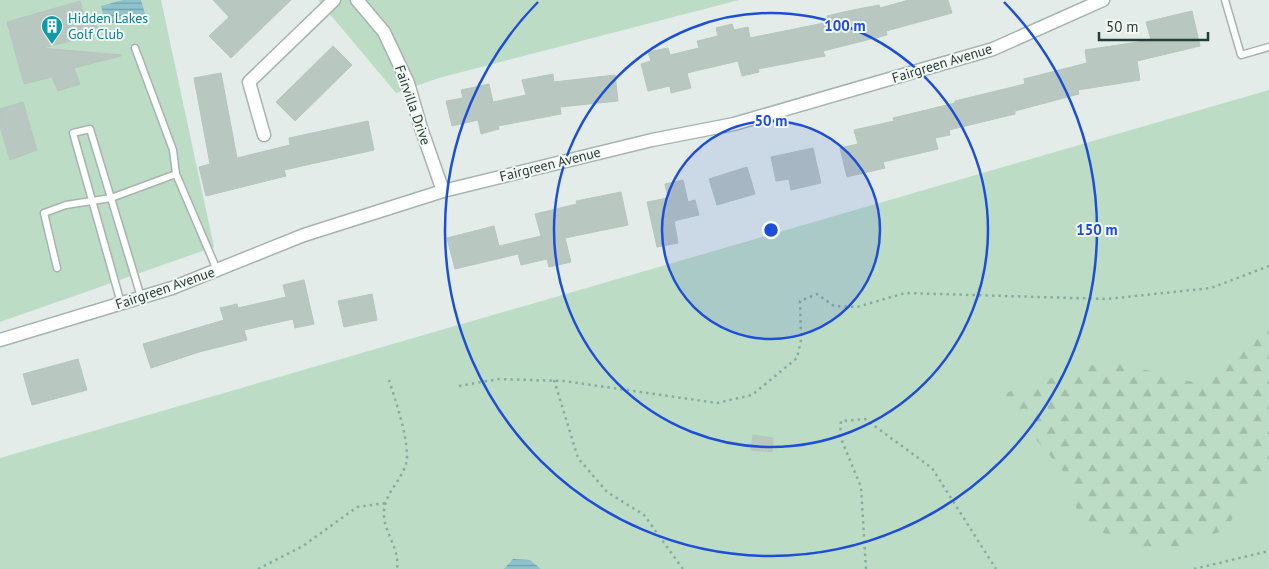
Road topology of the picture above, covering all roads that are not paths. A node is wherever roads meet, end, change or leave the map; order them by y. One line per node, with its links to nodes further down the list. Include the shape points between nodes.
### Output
1 (334, 0): 7 (street, via 249,82)
2 (357, 0): 9 (street, Fairvilla Drive, via 384,32 408,83)
3 (1103, 0): 9 (street, Fairgreen Avenue, via 993,49 734,124 652,140)
4 (1225, 0): 5 (lane, via 1241,55)
5 (1269, 47)
6 (136, 48): 8 (lane, via 173,150)
7 (264, 135)
8 (176, 174): 10 (lane); 13 (lane)
9 (443, 191): 13 (street, Fairgreen Avenue, via 304,235)
10 (111, 198): 11 (lane); 11 (lane, via 90,129 73,132); 14 (lane)
11 (92, 203): 12 (lane, via 66,205 44,213); 15 (lane)
12 (57, 268)
13 (217, 270): 14 (street, Fairgreen Avenue)
14 (141, 297): 15 (street, Fairgreen Avenue)
15 (121, 303): 16 (street, Fairgreen Avenue)
16 (0, 340)

